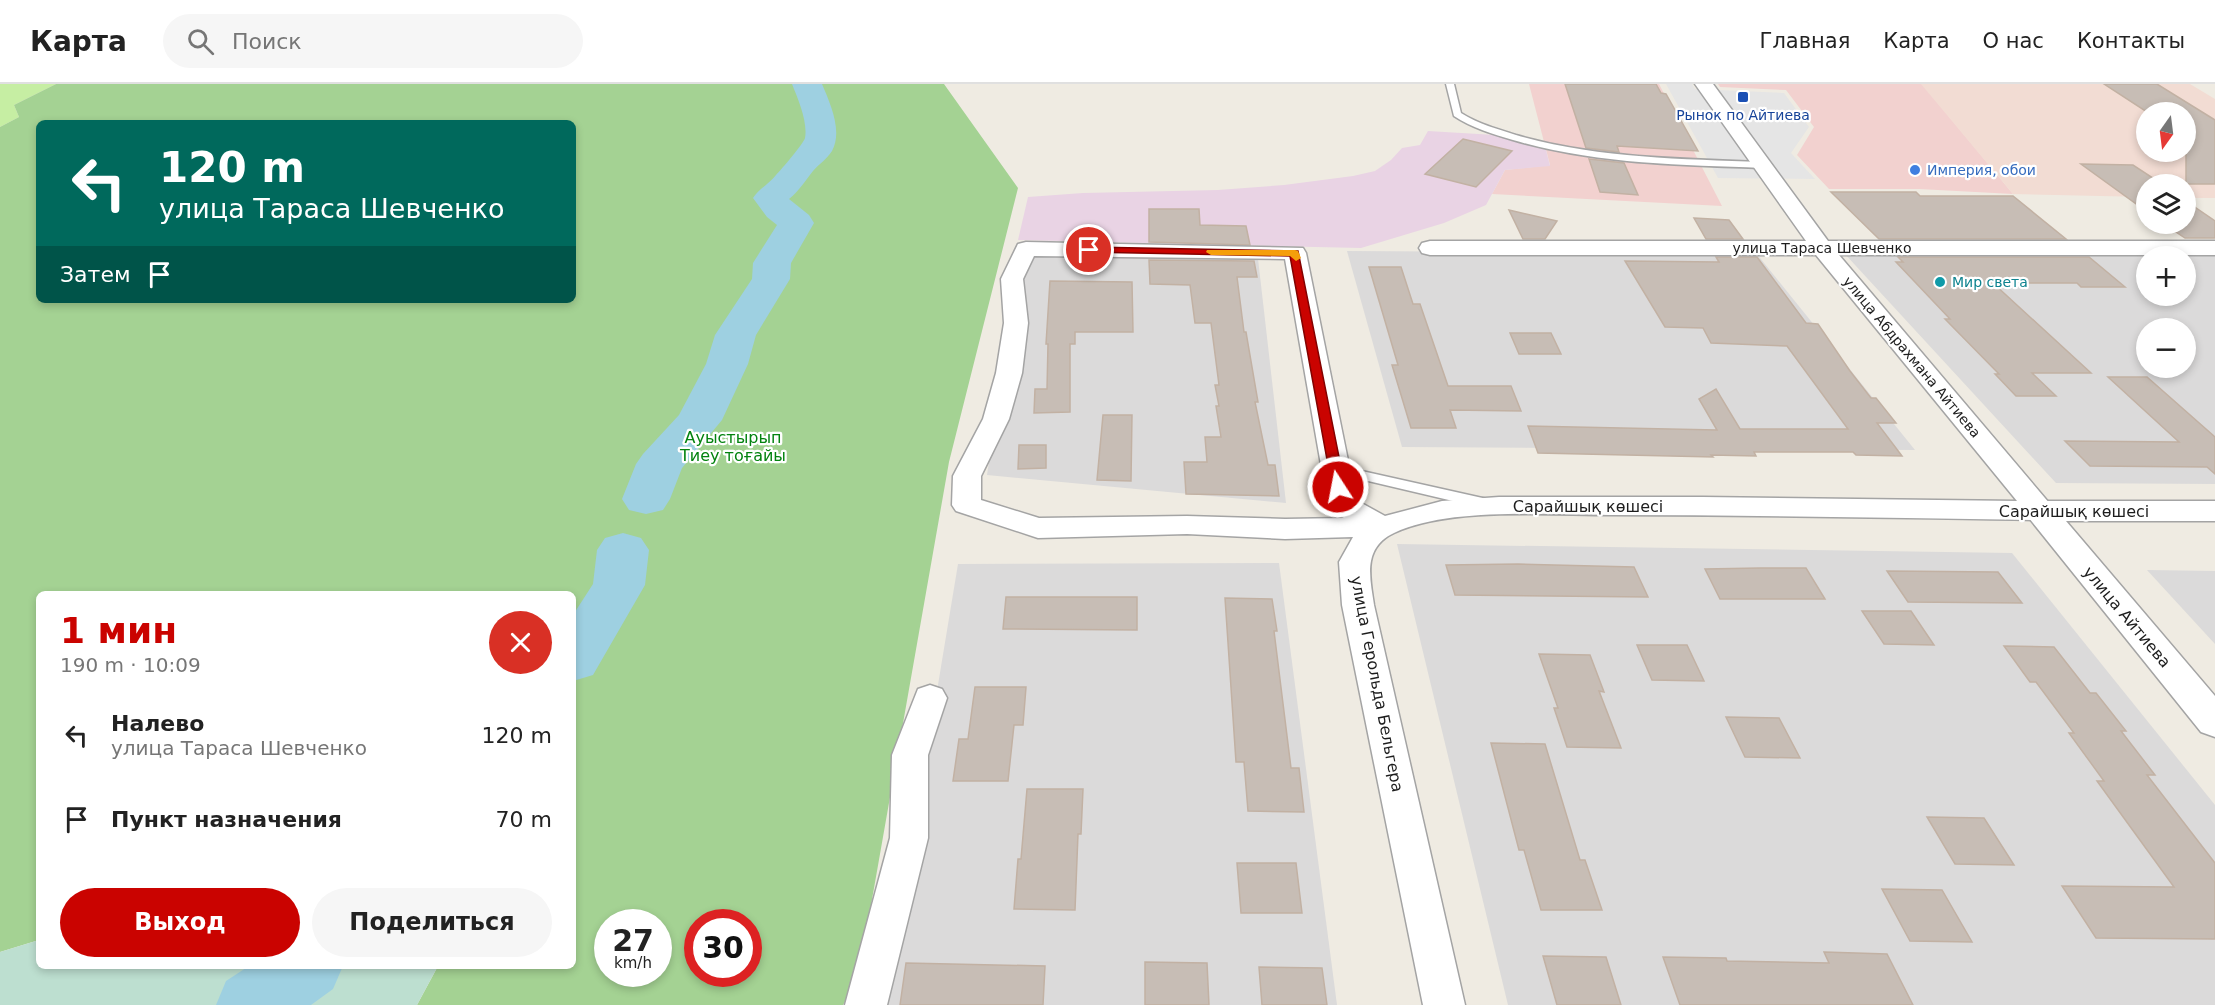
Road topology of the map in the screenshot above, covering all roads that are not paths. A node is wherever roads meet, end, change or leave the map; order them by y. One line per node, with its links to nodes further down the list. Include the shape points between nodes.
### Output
1 (1450, 84): 3 (lane, via 1457,114 1468,122 1533,143 1606,157)
2 (1704, 84): 3 (street, улица Абдрахмана Айтиева)
3 (1762, 165): 5 (street, улица Абдрахмана Айтиева)
4 (1430, 248): 5 (street, улица Тараса Шевченко)
5 (1822, 248): 6 (street, улица Тараса Шевченко); 9 (street, улица Абдрахмана Айтиева)
6 (2215, 248)
7 (1335, 469): 8 (lane); 11 (street, via 1342,505); 11 (street, Сарайшық көшесі, via 1295,253 1026,249 1012,279 1016,323 1009,373 996,419 967,476 966,505 1038,528)
8 (1499, 506): 9 (street, Сарайшық көшесі); 11 (street, Сарайшық көшесі, via 1442,510)
9 (2040, 511): 10 (street, Сарайшық көшесі); 13 (street, улица Айтиева)
10 (2215, 511)
11 (1382, 527): 15 (street, улица Герольда Бельгера, via 1364,542 1353,561 1358,605)
12 (930, 698): 14 (street, via 910,755 909,838)
13 (2215, 722)
14 (866, 1005)
15 (1444, 1005)

